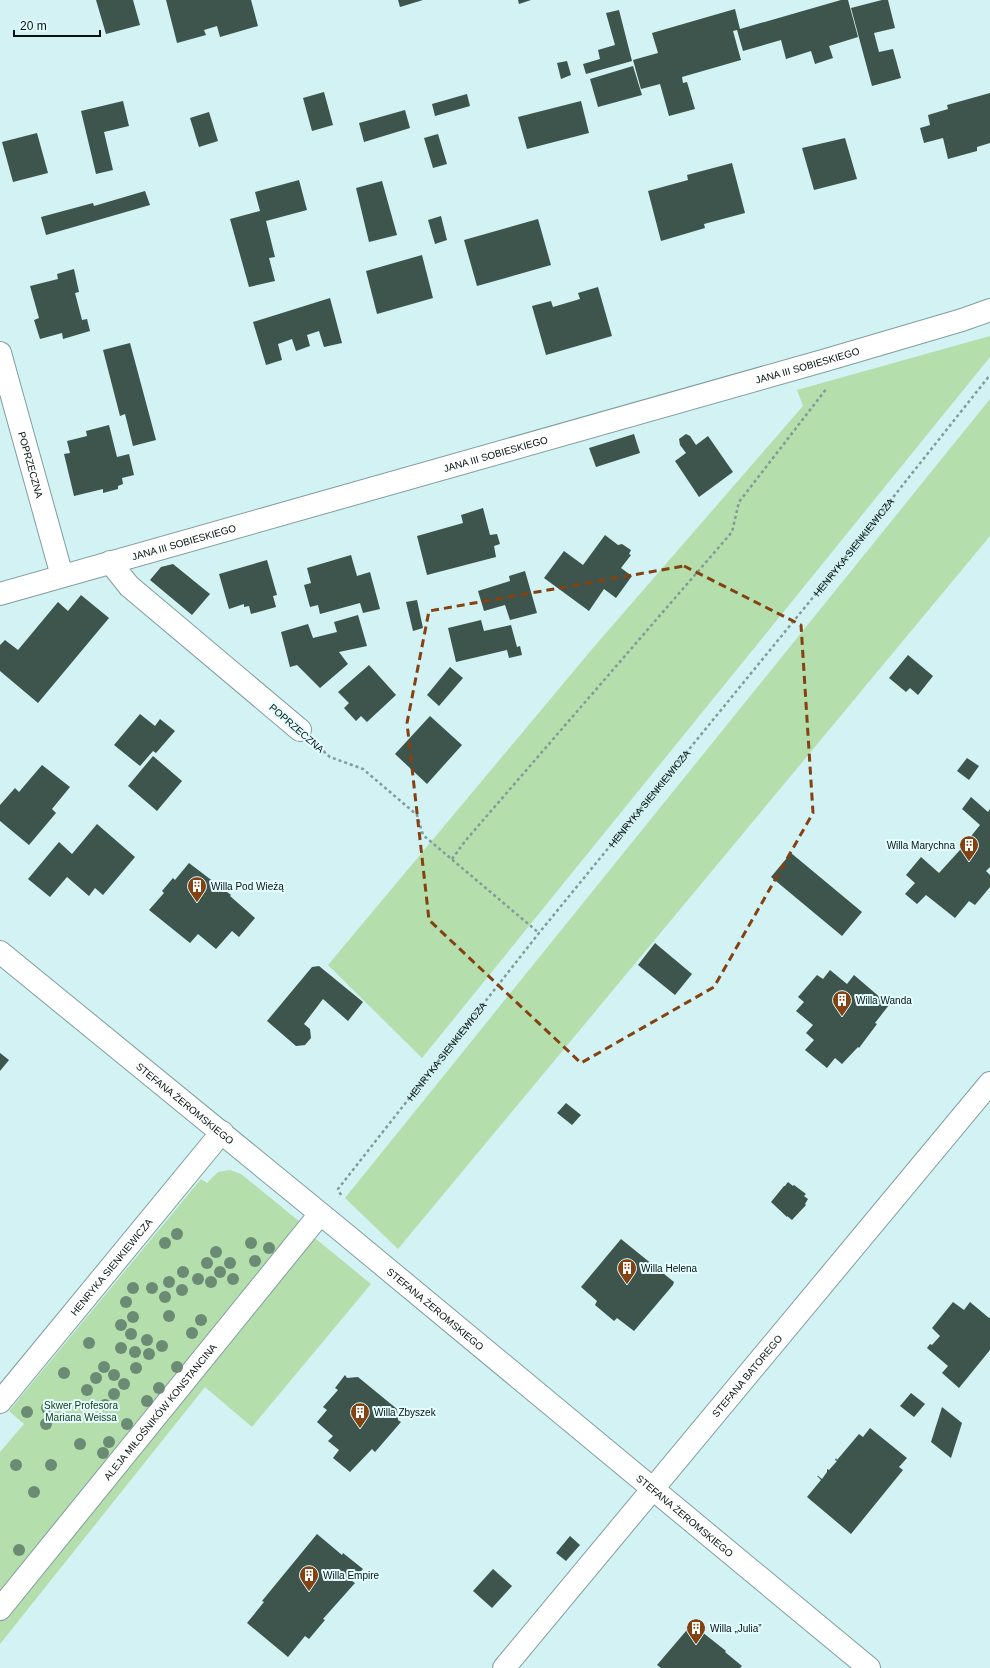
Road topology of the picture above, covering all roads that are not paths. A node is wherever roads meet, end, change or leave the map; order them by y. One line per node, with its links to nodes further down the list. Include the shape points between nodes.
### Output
1 (990, 310): 3 (street, JANA III SOBIESKIEGO, via 826,360)
2 (0, 353): 4 (street, POPRZECZNA)
3 (110, 562): 4 (street, JANA III SOBIESKIEGO); 6 (street, POPRZECZNA, via 130,586)
4 (62, 576): 5 (street, JANA III SOBIESKIEGO)
5 (0, 594)
6 (300, 730)
7 (0, 952): 9 (street, STEFANA ŻEROMSKIEGO)
8 (990, 1083): 12 (street, STEFANA BATOREGO)
9 (222, 1132): 10 (street, STEFANA ŻEROMSKIEGO); 11 (street, HENRYKA SIENKIEWICZA)
10 (320, 1214): 12 (street, STEFANA ŻEROMSKIEGO); 13 (street, ALEJA MIŁOŚNIKÓW KONSTANCINA)
11 (0, 1402)
12 (652, 1489): 14 (street, STEFANA BATOREGO); 15 (street, STEFANA ŻEROMSKIEGO)
13 (0, 1609)
14 (504, 1668)
15 (868, 1668)

